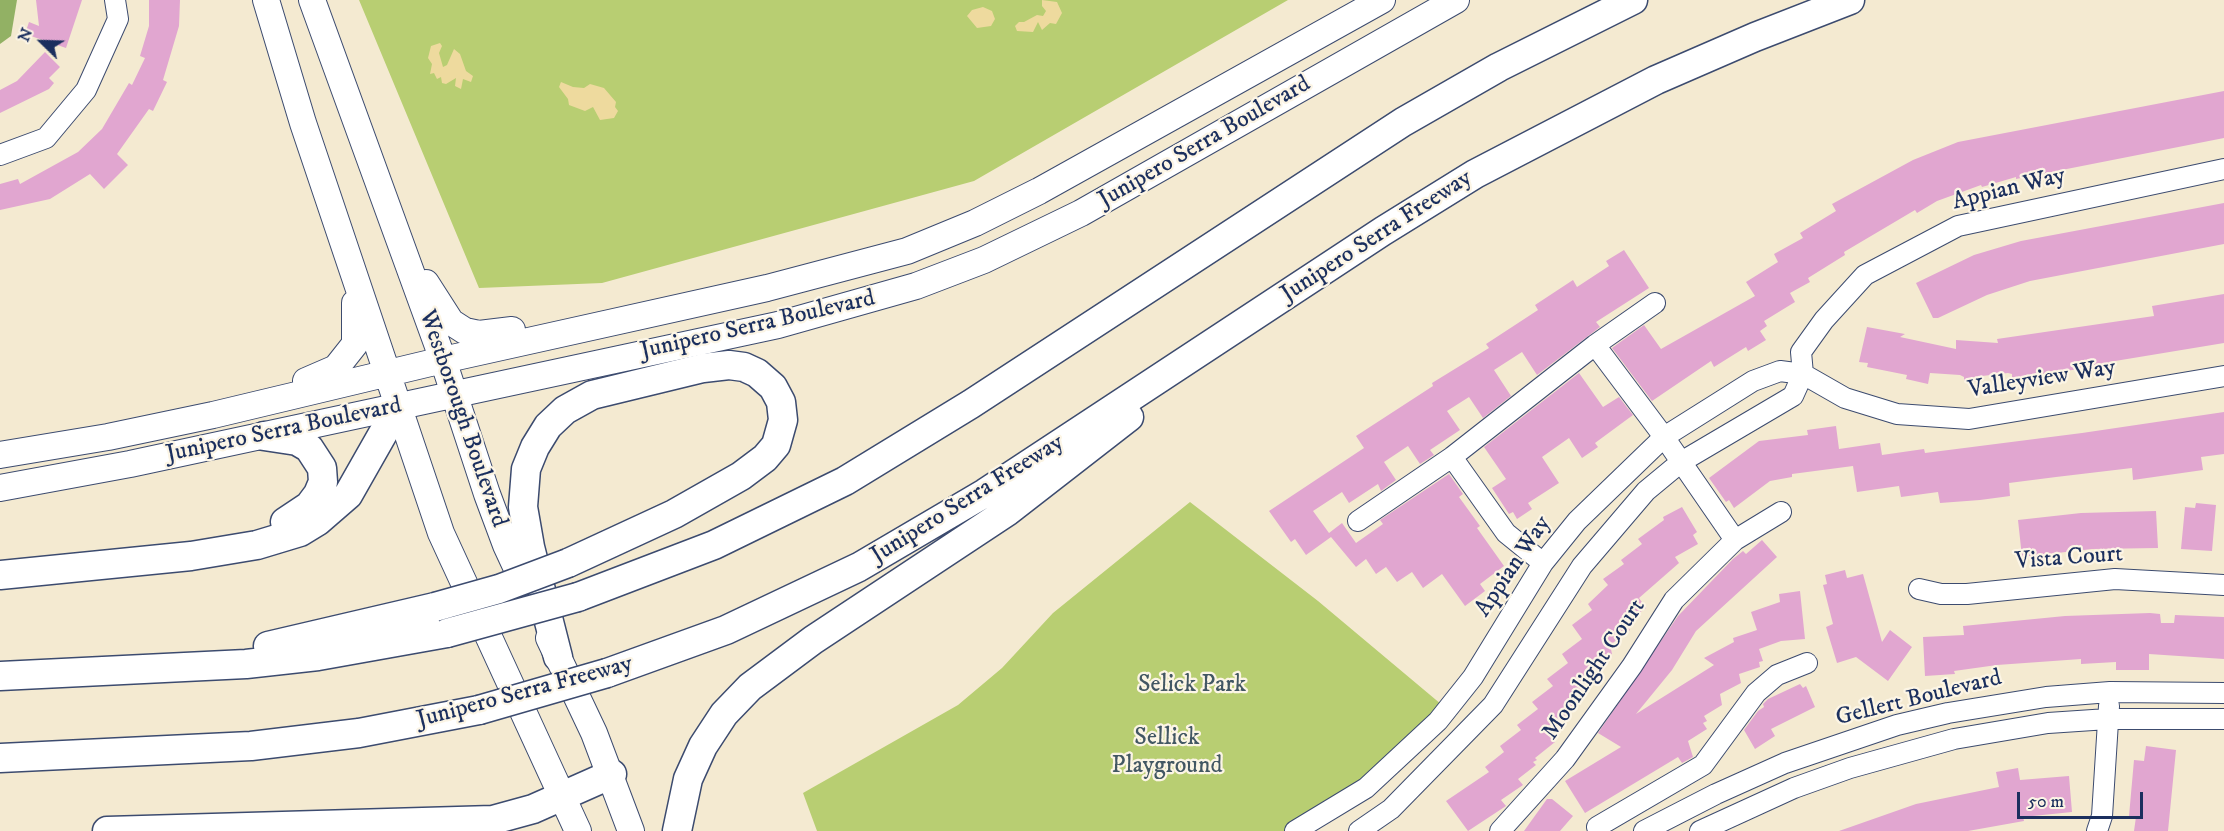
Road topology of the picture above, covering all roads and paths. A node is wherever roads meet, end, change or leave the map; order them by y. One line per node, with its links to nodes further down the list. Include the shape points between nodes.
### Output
1 (115, 0): 8 (street, via 118,19 86,90 46,138)
2 (266, 0): 11 (main road)
3 (312, 0): 10 (main road, Westborough Boulevard)
4 (1382, 0): 14 (main road, Junipero Serra Boulevard, via 1102,158 941,238 837,271)
5 (1456, 0): 20 (main road, Junipero Serra Boulevard, via 1081,213 950,274 813,316)
6 (1633, 0): 39 (highway, bridge, via 1499,67 1403,122 869,468 739,534 578,597 447,633 318,656)
7 (1850, 0): 13 (highway, Junipero Serra Freeway, via 1721,50 1556,130 1443,193)
8 (0, 155)
9 (2224, 169): 18 (street, Appian Way, via 1958,226 1865,275 1801,352)
10 (402, 247): 14 (main road, via 451,322 465,331 479,334); 16 (main road, Westborough Boulevard)
11 (352, 267): 17 (main road); 21 (main road, via 357,328 348,356 336,368)
12 (1655, 303): 15 (street)
13 (1259, 313): 45 (highway, Junipero Serra Freeway, bridge, via 985,493 890,550 759,616 607,674 479,710 394,727 278,743); 56 (highway, via 1040,488 813,640 750,687 724,714 703,746 688,779)
14 (626, 319): 16 (main road, Junipero Serra Boulevard)
15 (1595, 345): 24 (street); 26 (street)
16 (443, 360): 17 (main road, Junipero Serra Boulevard); 20 (main road, Westborough Boulevard)
17 (387, 373): 21 (main road, Junipero Serra Boulevard); 22 (main road)
18 (1803, 374): 19 (street, Valleyview Way, via 1845,398 1897,414 1969,419); 24 (street, Appian Way, via 1780,370 1753,381); 27 (street, Appian Way, via 1793,396)
19 (2224, 376)
20 (454, 395): 22 (main road, Junipero Serra Boulevard); 37 (main road, Westborough Boulevard, via 506,545)
21 (249, 406): 25 (main road, Junipero Serra Boulevard, via 125,434)
22 (398, 407): 23 (main road, Junipero Serra Boulevard); 32 (highway, via 348,495 318,521 279,540); 50 (main road, via 441,533)
23 (264, 436): 28 (main road, Junipero Serra Boulevard); 32 (highway, via 297,441 309,448 322,468 323,482 318,494 309,506 274,528 237,544)
24 (1664, 437): 27 (street); 33 (street, Appian Way, via 1577,521)
25 (0, 455)
26 (1452, 457): 30 (street); 33 (street, via 1506,533)
27 (1681, 462): 31 (street); 59 (street, Appian Way, via 1646,491 1582,566 1493,705 1392,809)
28 (0, 488)
29 (1781, 512): 31 (street, Moonlight Court)
30 (1358, 521)
31 (1735, 540): 60 (street, Moonlight Court, via 1674,600 1565,759)
32 (191, 556): 34 (highway)
33 (1543, 563): 48 (street, Appian Way, via 1473,677 1438,721)
34 (0, 575)
35 (2224, 585): 36 (street, Vista Court, via 2115,579 1967,594)
36 (1918, 589)
37 (558, 657): 39 (highway, bridge, via 530,547 523,507 526,469 548,426 565,410 592,395 696,369 737,366 768,381 781,402 783,420 776,445 741,476 674,514 568,564 499,589); 47 (main road, Westborough Boulevard)
38 (1807, 663): 46 (street, via 1777,675 1756,693)
39 (173, 669): 40 (highway)
40 (0, 676)
41 (2110, 692): 42 (street, Gellert Boulevard); 43 (street); 49 (street, Gellert Boulevard, via 1996,704 1897,725 1785,763)
42 (2224, 693)
43 (2108, 719): 44 (street, Gellert Boulevard); 51 (street, Gellert Boulevard, via 2010,729 1904,751 1794,788); 64 (street, via 2102,816)
44 (2224, 719)
45 (0, 758)
46 (1703, 765): 49 (street); 61 (street, via 1597,827)
47 (612, 774): 50 (highway); 55 (main road, Westborough Boulevard)
48 (1356, 794): 57 (street, Appian Way); 58 (street, via 1355,807)
49 (1716, 794): 51 (street); 62 (street, Gellert Boulevard)
50 (563, 796): 53 (highway, via 520,814 477,821); 54 (main road)
51 (1731, 824): 63 (street, Gellert Boulevard)
52 (107, 831): 53 (highway)
53 (156, 831)
54 (578, 831)
55 (631, 831)
56 (677, 831)
57 (1295, 831)
58 (1318, 831)
59 (1359, 831)
60 (1500, 831)
61 (1599, 831)
62 (1644, 831)
63 (1700, 831)
64 (2097, 831)

